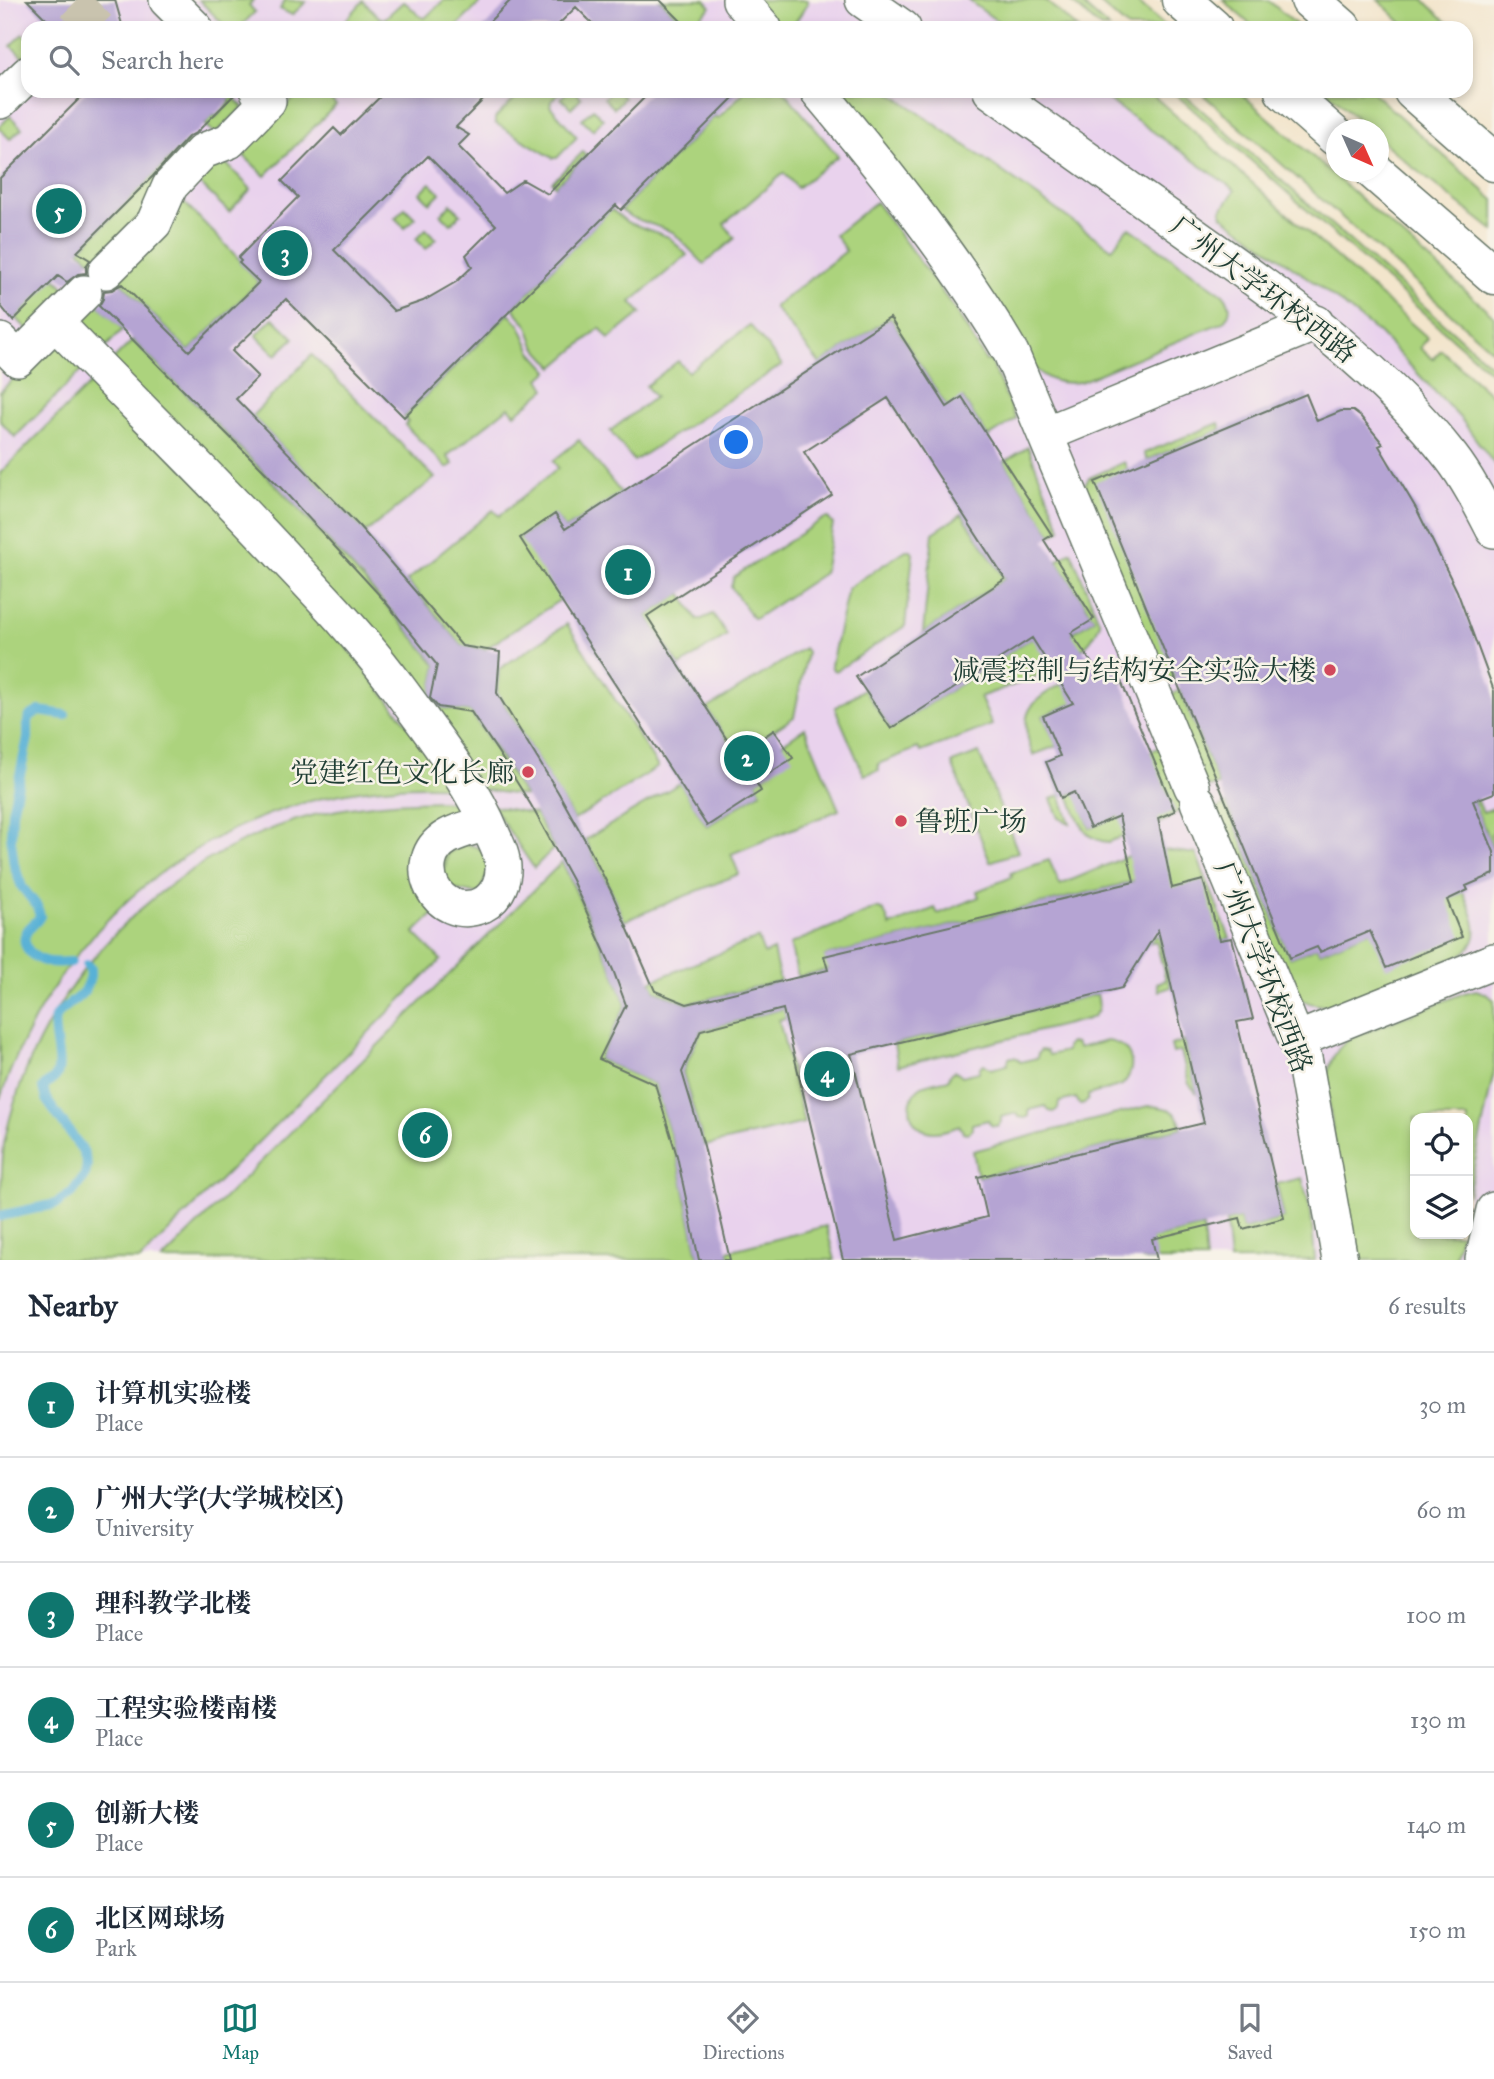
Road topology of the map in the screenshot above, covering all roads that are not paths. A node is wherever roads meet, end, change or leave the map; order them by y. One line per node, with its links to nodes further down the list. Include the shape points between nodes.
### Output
1 (167, 0): 6 (lane)
2 (740, 0): 7 (lane)
3 (863, 0): 8 (lane)
4 (1181, 0): 9 (main road)
5 (1310, 0): 10 (main road)
6 (188, 21)
7 (758, 21)
8 (893, 21)
9 (1205, 21)
10 (1334, 21)
11 (21, 81): 17 (lane)
12 (265, 98): 22 (lane, via 268,101 229,141 204,151 170,186 154,223)
13 (824, 98): 25 (lane, 广州大学环校西路, via 911,208 992,322 1012,353)
14 (1001, 98): 23 (lane, 广州大学环校西路)
15 (1292, 98): 18 (main road)
16 (1421, 98): 19 (main road)
17 (0, 102)
18 (1326, 128)
19 (1494, 162)
20 (1387, 182): 21 (main road)
21 (1494, 275)
22 (55, 322): 24 (lane, via 18,359); 27 (lane, via 349,627 443,750)
23 (1316, 323): 25 (lane); 26 (lane, 广州大学环校西路, via 1358,358 1437,440 1466,479)
24 (0, 341)
25 (1046, 434): 29 (lane, 广州大学环校西路)
26 (1494, 530)
27 (488, 823)
28 (1494, 961): 29 (lane)
29 (1297, 1040): 31 (lane, 广州大学环校西路, via 1307,1069)
30 (1494, 1210): 32 (lane)
31 (1340, 1260)
32 (1483, 1260)

